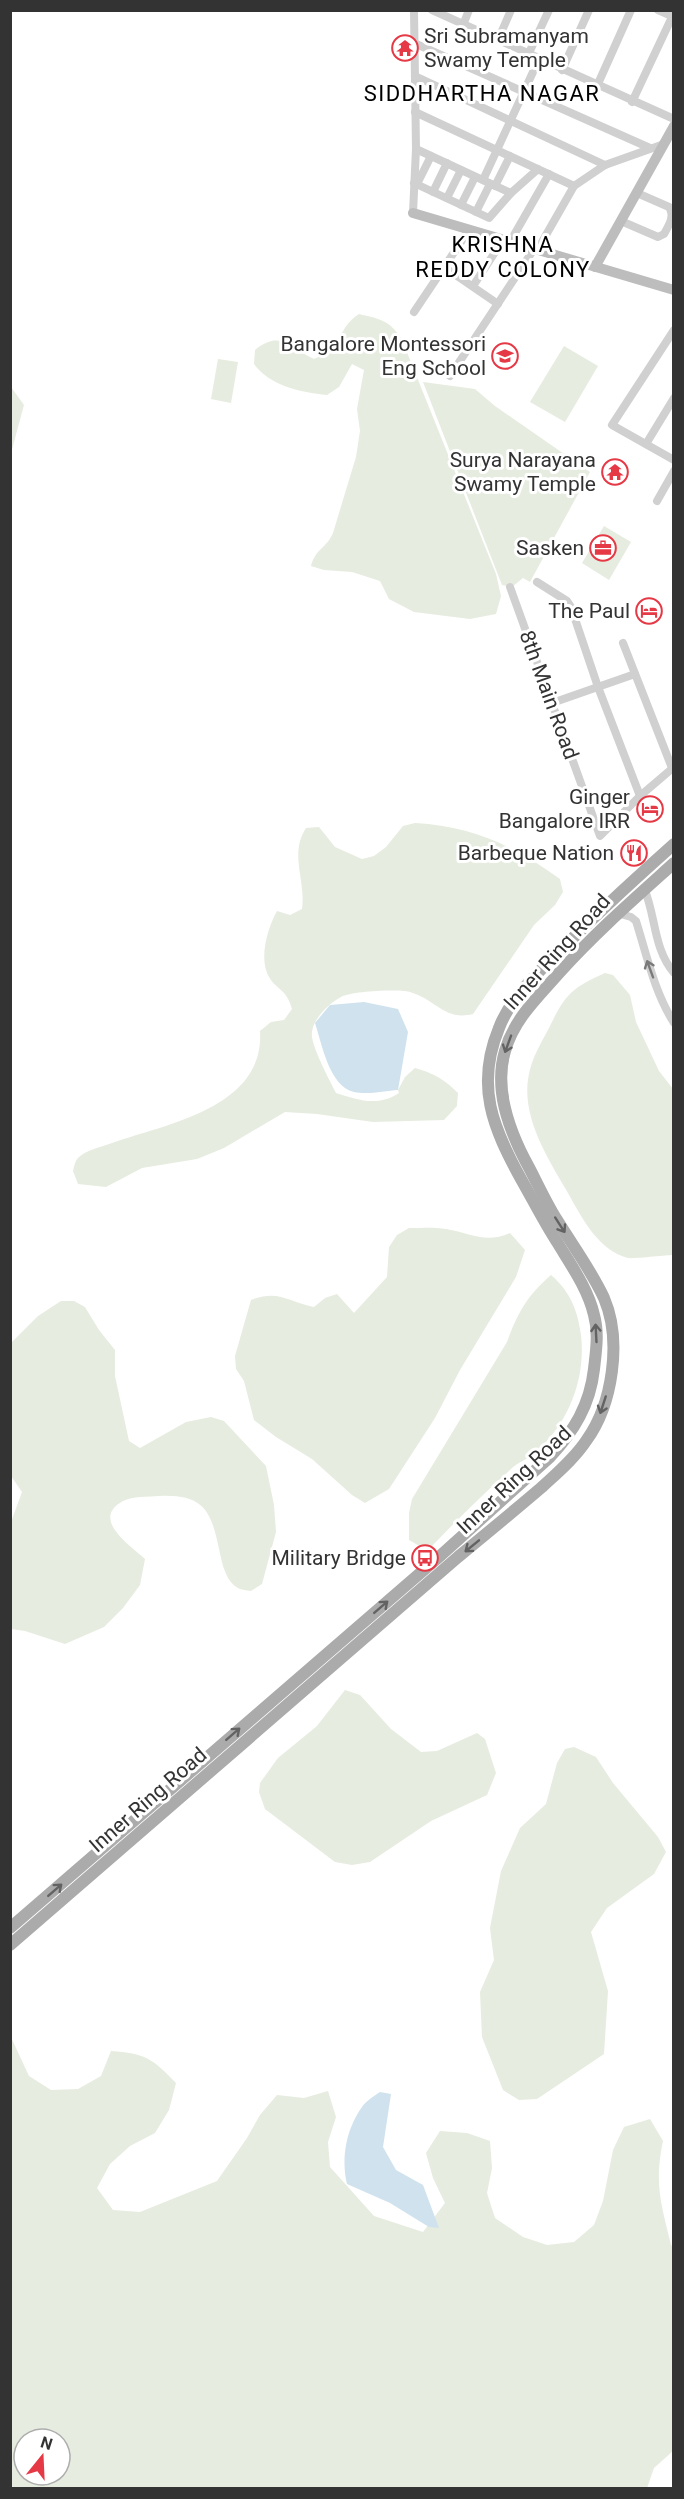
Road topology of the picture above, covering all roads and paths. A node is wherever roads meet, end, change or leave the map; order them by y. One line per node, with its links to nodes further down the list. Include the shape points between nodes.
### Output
1 (414, 10): 11 (street)
2 (432, 10): 9 (street)
3 (469, 10): 9 (street)
4 (511, 10): 10 (street)
5 (549, 10): 12 (street)
6 (589, 10): 14 (street)
7 (631, 10): 16 (street)
8 (667, 14): 18 (street)
9 (463, 24): 10 (street)
10 (498, 40): 12 (street)
11 (414, 43): 15 (street); 17 (street)
12 (528, 55): 13 (street)
13 (538, 59): 14 (street); 17 (street)
14 (562, 70): 16 (street)
15 (415, 76): 19 (street); 21 (street)
16 (597, 86): 18 (street)
17 (523, 92): 21 (street); 24 (street)
18 (632, 102): 20 (street)
19 (415, 112): 25 (street); 26 (street)
20 (674, 119)
21 (511, 120): 26 (street); 30 (street)
22 (674, 126): 23 (street)
23 (664, 144): 24 (street); 39 (street)
24 (650, 148): 30 (street)
25 (416, 149): 27 (street); 35 (street)
26 (497, 150): 28 (street); 34 (street)
27 (431, 156): 29 (street); 35 (street)
28 (510, 156): 31 (street); 34 (street)
29 (447, 163): 32 (street); 37 (street)
30 (605, 165): 36 (street)
31 (538, 169): 33 (street); 38 (street)
32 (461, 170): 34 (street); 40 (street)
33 (549, 174): 36 (street); 46 (street)
34 (486, 182): 38 (street); 41 (street); 42 (street)
35 (416, 184): 37 (street); 43 (street)
36 (574, 186): 48 (street)
37 (433, 192): 40 (street)
38 (511, 193): 42 (street, via 489,218)
39 (637, 193): 44 (street); 44 (street, via 672,211 664,234 658,237)
40 (447, 198): 41 (street)
41 (461, 205): 42 (street)
42 (476, 212)
43 (412, 213): 45 (street)
44 (621, 221): 50 (street)
45 (469, 230): 47 (street); 49 (street)
46 (514, 235)
47 (503, 240): 48 (street); 51 (street)
48 (538, 245): 50 (street); 53 (street)
49 (444, 267): 51 (street); 54 (street)
50 (595, 267): 52 (street)
51 (473, 286): 53 (street)
52 (674, 290)
53 (498, 303): 56 (street)
54 (414, 312)
55 (674, 330): 58 (street, via 612,424)
56 (450, 376)
57 (674, 398): 58 (street)
58 (646, 444): 59 (street)
59 (674, 460)
60 (674, 471): 61 (street)
61 (657, 501)
62 (537, 582): 66 (street, via 567,601)
63 (510, 587): 67 (street, 8th Main Road)
64 (623, 643): 65 (street)
65 (635, 674): 66 (street); 68 (street)
66 (598, 687): 67 (street); 69 (street)
67 (552, 703): 69 (street, 8th Main Road, via 600,836)
68 (673, 768): 69 (street)
69 (640, 796)
70 (674, 844): 76 (main road, Inner Ring Road, one-way to 70, via 566,1440 585,1406 596,1355 594,1314 584,1290 491,1117 487,1073 491,1048 511,1004 538,973 604,906)
71 (674, 863): 72 (main road, Inner Ring Road)
72 (644, 888): 73 (main road, Inner Ring Road); 74 (street, via 655,934)
73 (617, 913): 75 (street, one-way to 73, via 649,968 636,921); 77 (main road, Inner Ring Road, one-way to 77, via 521,1016 505,1051 501,1075 507,1117 519,1149 608,1309 613,1339 610,1380 594,1427 580,1449)
74 (674, 973)
75 (674, 1023)
76 (440, 1556): 77 (main road); 78 (main road, Inner Ring Road, one-way to 76)
77 (448, 1566): 79 (main road, Inner Ring Road)
78 (10, 1928)
79 (10, 1945)

